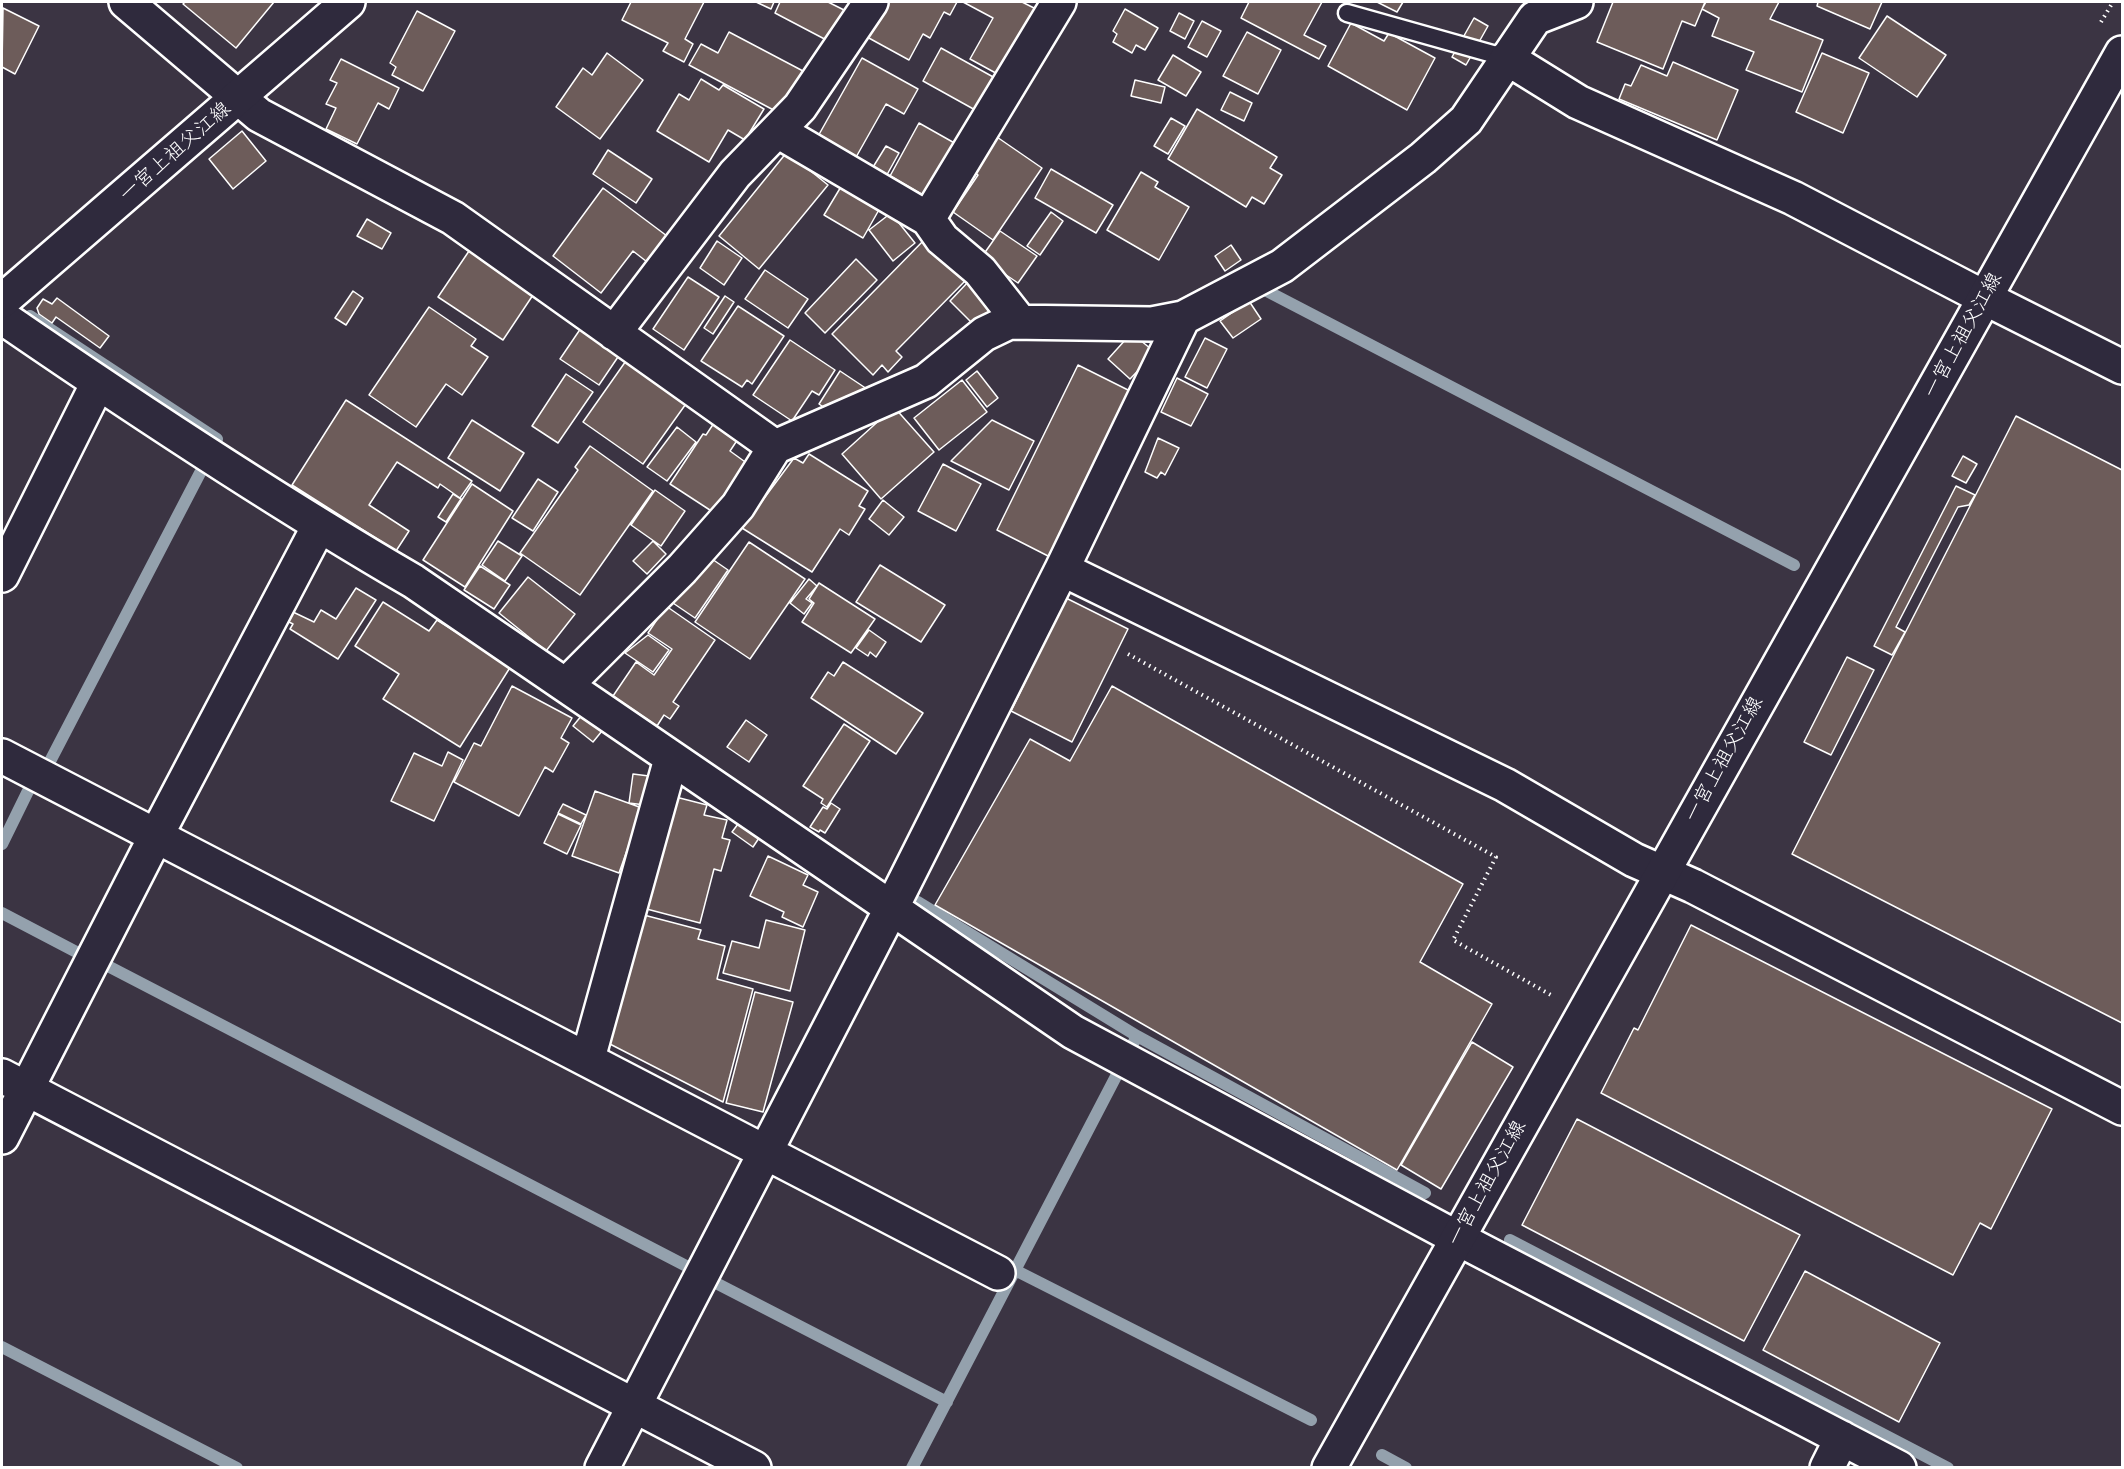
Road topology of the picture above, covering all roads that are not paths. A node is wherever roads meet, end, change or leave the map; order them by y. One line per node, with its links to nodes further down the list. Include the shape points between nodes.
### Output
1 (126, 2): 9 (street)
2 (348, 2): 9 (street, 一宮上祖父江線)
3 (871, 2): 10 (street, via 800,107)
4 (1059, 2): 11 (street)
5 (1576, 2): 8 (street, via 1535,18)
6 (1347, 13): 8 (lane)
7 (2122, 53): 12 (street, 一宮上祖父江線)
8 (1507, 58): 12 (street, via 1578,102 1793,198); 15 (street, via 1466,120 1423,158 1282,266)
9 (238, 99): 13 (street, 一宮上祖父江線); 17 (street, via 259,115 453,218)
10 (778, 131): 11 (street); 17 (street, via 735,174)
11 (928, 219): 16 (street, via 942,239 980,271)
12 (1985, 298): 18 (street); 28 (street, 一宮上祖父江線)
13 (2, 301)
14 (2, 317): 19 (street)
15 (1183, 318): 16 (street, via 1152,324); 22 (street)
16 (1020, 322): 20 (street, via 1010,322 984,334 926,381)
17 (614, 333): 20 (street)
18 (2122, 367)
19 (98, 383): 21 (street); 23 (street)
20 (775, 447): 24 (street, via 738,506 682,569)
21 (319, 526): 24 (street, via 413,581); 27 (street)
22 (1062, 569): 28 (street, via 1506,785 1634,860); 29 (street)
23 (2, 575)
24 (567, 684): 26 (street)
25 (2, 756): 27 (street)
26 (671, 759): 29 (street); 30 (street)
27 (156, 836): 30 (street); 31 (street)
28 (1662, 872): 32 (street); 35 (street, 一宮上祖父江線)
29 (891, 909): 34 (street); 35 (street, via 1073,1032)
30 (588, 1058): 34 (street)
31 (14, 1082): 33 (street); 37 (street)
32 (2122, 1108)
33 (2, 1137)
34 (766, 1151): 36 (street); 37 (street)
35 (1457, 1238): 38 (street); 41 (street, 一宮上祖父江線)
36 (998, 1273)
37 (635, 1404): 39 (street); 40 (street)
38 (1842, 1438): 42 (street); 43 (street)
39 (602, 1467)
40 (754, 1467)
41 (1329, 1467)
42 (1827, 1467)
43 (1899, 1467)

